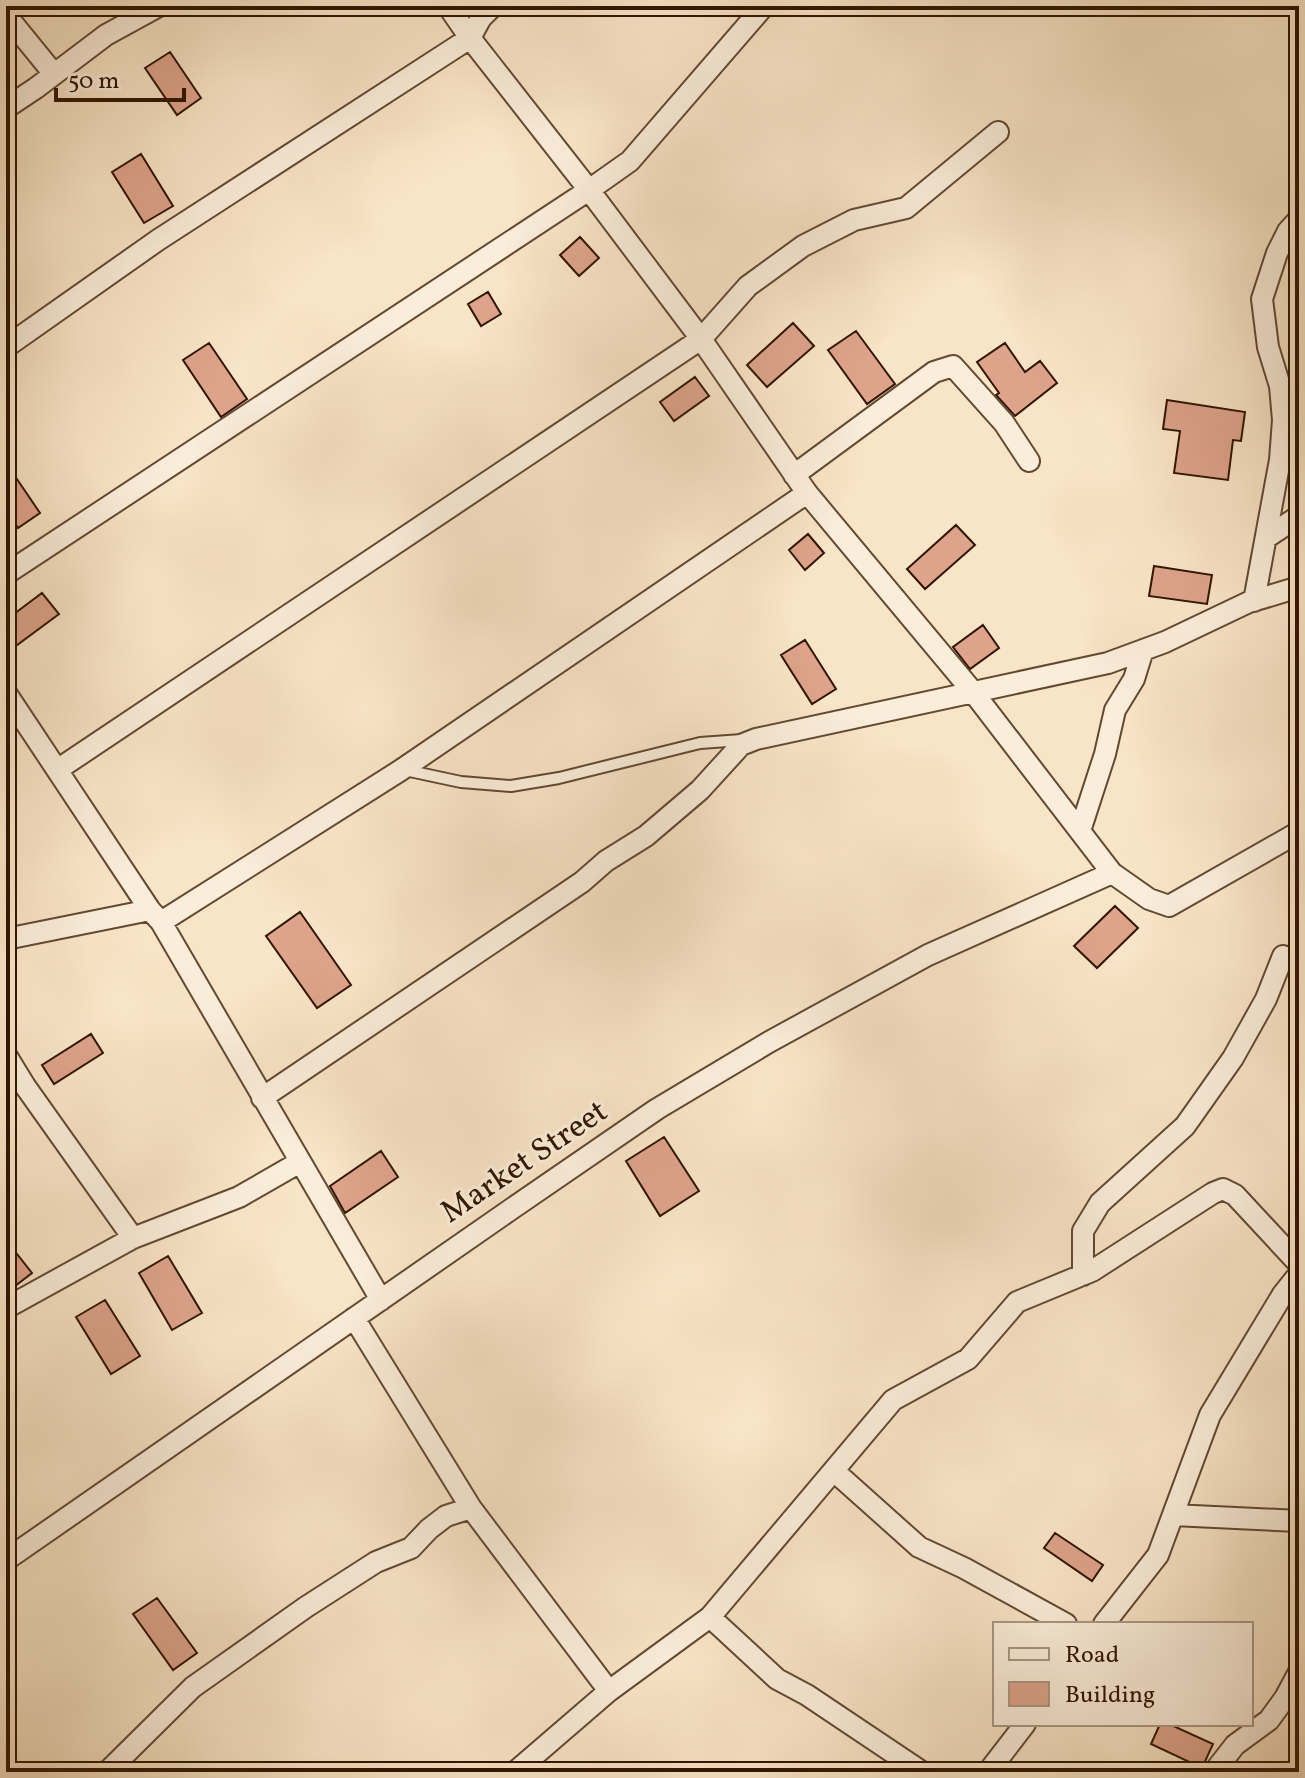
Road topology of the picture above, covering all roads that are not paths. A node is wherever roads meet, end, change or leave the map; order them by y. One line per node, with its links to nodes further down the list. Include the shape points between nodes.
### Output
1 (159, 6): 7 (street, via 106,35)
2 (448, 6): 6 (street)
3 (493, 6): 6 (street)
4 (764, 6): 10 (street, via 630,161)
5 (6, 15): 7 (street)
6 (470, 38): 10 (street); 13 (street, via 158,240)
7 (54, 74): 8 (street)
8 (6, 108)
9 (998, 132): 12 (street, via 906,208 854,220 803,246 748,286)
10 (589, 190): 12 (street); 19 (street)
11 (1299, 219): 18 (street, via 1277,253 1262,299 1283,420)
12 (701, 339): 15 (street); 26 (street)
13 (6, 347)
14 (1029, 461): 15 (street, via 1004,423 953,366 934,372)
15 (794, 475): 16 (street)
16 (807, 493): 23 (street); 27 (street)
17 (1299, 516): 18 (street)
18 (1266, 538): 21 (street)
19 (6, 574)
20 (1299, 587): 21 (street)
21 (1254, 601): 22 (street)
22 (1143, 650): 23 (street, via 1108,663); 28 (street, via 1134,679 1115,710)
23 (973, 692): 25 (street); 28 (street)
24 (6, 693): 26 (street)
25 (756, 739): 27 (lane, via 700,743 511,786); 37 (street, via 741,745 700,790 646,836)
26 (57, 770): 31 (street)
27 (401, 770): 31 (street)
28 (1080, 831): 30 (street)
29 (1299, 832): 30 (street, via 1169,906)
30 (1112, 873): 44 (street, Market Street, via 928,955 769,1042 657,1109)
31 (156, 916): 32 (street); 37 (street)
32 (6, 939)
33 (1283, 956): 42 (street, via 1233,1058 1185,1126 1100,1203 1083,1231)
34 (6, 1055): 35 (street)
35 (25, 1086): 36 (street); 39 (street)
36 (6, 1095)
37 (262, 1098): 38 (street)
38 (300, 1162): 39 (street, via 239,1197); 44 (street)
39 (133, 1238): 45 (street)
40 (1299, 1264): 42 (street, via 1235,1195 1223,1189)
41 (1299, 1274): 43 (street)
42 (1083, 1275): 47 (street, via 1017,1302 968,1359 893,1400)
43 (1291, 1297): 49 (street, via 1210,1415)
44 (381, 1300): 46 (street, Market Street)
45 (6, 1308)
46 (354, 1318): 48 (street); 51 (street, Market Street)
47 (834, 1471): 52 (street); 53 (street, via 919,1547)
48 (471, 1508): 56 (street); 58 (street, via 446,1516 411,1548 376,1562 193,1687)
49 (1173, 1515): 50 (street); 54 (street, via 1158,1555)
50 (1299, 1521)
51 (6, 1560)
52 (710, 1617): 56 (street); 60 (street, via 777,1679)
53 (1062, 1622)
54 (1106, 1622)
55 (1299, 1672): 62 (street, via 1269,1720 1235,1745)
56 (609, 1691): 59 (street)
57 (1023, 1726): 61 (street)
58 (107, 1772)
59 (515, 1772)
60 (922, 1772)
61 (988, 1772)
62 (1214, 1772)

